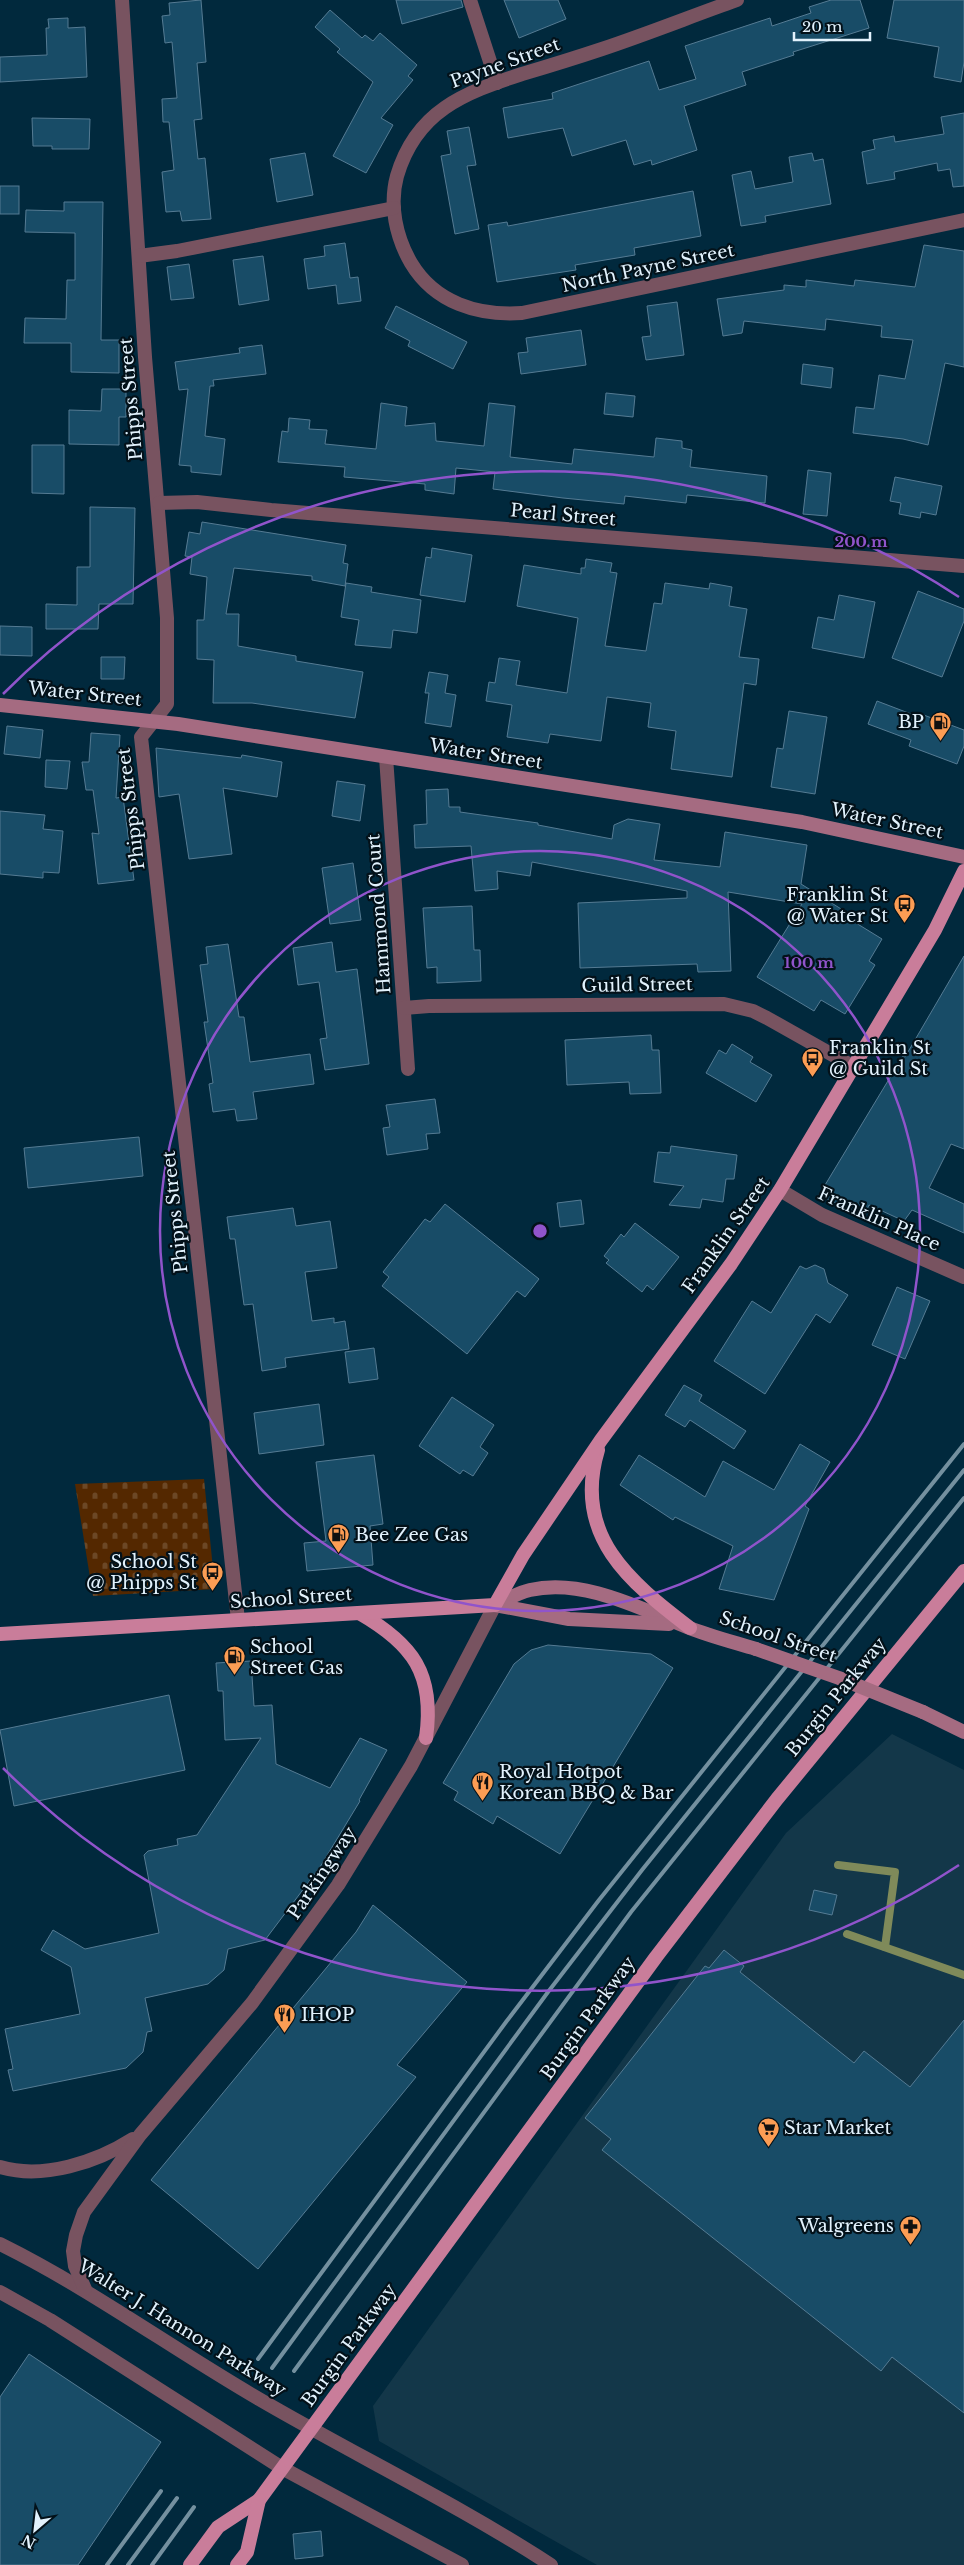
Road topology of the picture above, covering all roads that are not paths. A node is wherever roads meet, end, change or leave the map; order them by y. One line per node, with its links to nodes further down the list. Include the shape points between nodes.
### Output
1 (122, 0): 7 (street, Phipps Street)
2 (470, 0): 4 (street)
3 (737, 0): 4 (street, Payne Street)
4 (496, 83): 5 (street, Payne Street, via 452,102 428,121 403,159 395,183)
5 (394, 208): 6 (street, North Payne Street, via 404,250 431,287 466,307 508,314); 7 (street)
6 (964, 220)
7 (139, 256): 8 (street, Phipps Street)
8 (159, 503): 9 (street, Pearl Street, via 197,502); 11 (street, Phipps Street, via 167,618 167,704)
9 (964, 566)
10 (0, 705): 11 (main road, Water Street)
11 (155, 720): 12 (main road, Water Street); 24 (street, Phipps Street, via 141,737)
12 (386, 757): 13 (main road, Water Street, via 802,822); 15 (street, Hammond Court)
13 (964, 857)
14 (964, 871): 16 (main road, Franklin Street, via 943,917)
15 (404, 1008): 16 (street, Guild Street, via 724,1004 753,1011); 17 (street, Hammond Court)
16 (854, 1067): 18 (main road, Franklin Street)
17 (408, 1069)
18 (780, 1190): 19 (street, Franklin Place, via 822,1216); 20 (main road, Franklin Street, via 732,1264)
19 (964, 1278)
20 (600, 1440): 22 (main road, Franklin Street, via 523,1555); 25 (main road, via 592,1495 595,1514 608,1549 633,1581)
21 (964, 1571): 34 (main road, Burgin Parkway, via 783,1793 645,1972)
22 (494, 1605): 23 (main road, School Street); 25 (main road, School Street, via 548,1617); 25 (main road, School Street, via 530,1590 562,1588 607,1596); 28 (street, Parkingway)
23 (358, 1613): 24 (main road, School Street); 28 (main road, via 394,1636 415,1658 428,1700)
24 (238, 1620): 26 (main road, School Street)
25 (690, 1628): 27 (main road, School Street, bridge, via 839,1678)
26 (0, 1634)
27 (964, 1732)
28 (426, 1738): 29 (street, Parkingway, via 359,1853 319,1913 231,2029)
29 (140, 2134): 30 (street, Parkingway, via 117,2149 76,2164 36,2172); 32 (street, Parkingway, via 84,2212 73,2251)
30 (0, 2167)
31 (0, 2244): 32 (street, Walter J. Hannon Parkway)
32 (84, 2289): 34 (street, Walter J. Hannon Parkway)
33 (1, 2294): 35 (street, via 50,2320)
34 (311, 2429): 35 (main road, Burgin Parkway); 40 (street, Walter J. Hannon Parkway)
35 (282, 2468): 36 (main road, Burgin Parkway); 39 (street)
36 (259, 2500): 37 (main road, Burgin Parkway, via 218,2527); 38 (main road, Burgin Parkway, via 247,2552)
37 (190, 2565)
38 (237, 2565)
39 (462, 2565)
40 (551, 2565)

